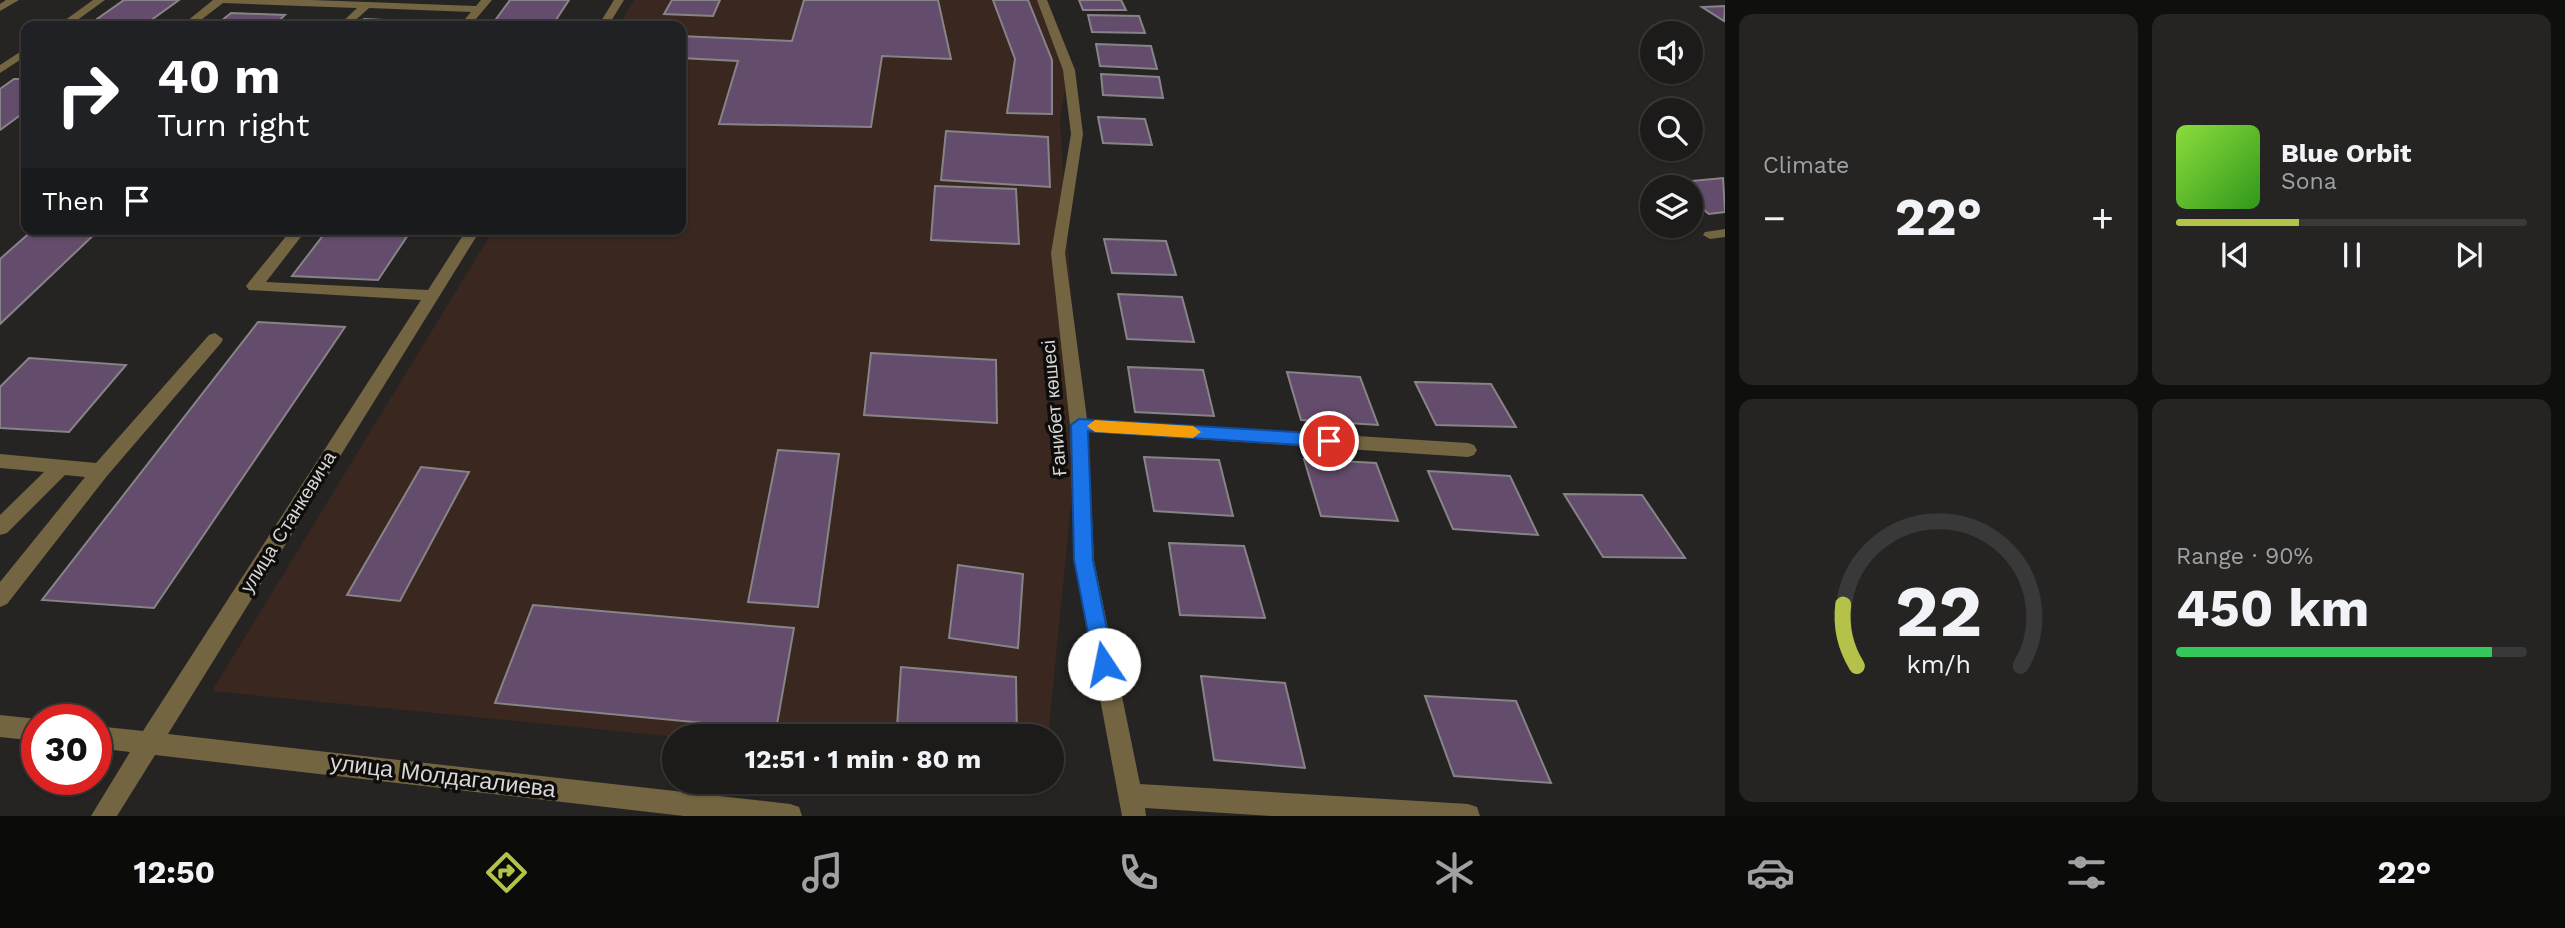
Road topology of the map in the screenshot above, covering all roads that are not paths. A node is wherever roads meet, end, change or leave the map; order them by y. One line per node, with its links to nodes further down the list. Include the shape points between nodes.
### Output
1 (14, 0): 9 (street)
2 (100, 0): 11 (street)
3 (221, 0): 7 (street); 12 (street)
4 (487, 0): 10 (street)
5 (620, 0): 15 (street)
6 (1042, 0): 24 (street, Ғанибет көшесі, via 1069,70 1077,134 1059,253)
7 (277, 1): 8 (street)
8 (365, 6): 10 (street); 13 (street)
9 (0, 9)
10 (478, 9): 14 (street)
11 (69, 21)
12 (193, 21)
13 (348, 21)
14 (468, 21)
15 (606, 21)
16 (21, 53): 17 (street)
17 (0, 54)
18 (21, 56): 19 (street)
19 (0, 69)
20 (295, 235): 22 (street, via 254,286)
21 (470, 235): 22 (street, улица Станкевича)
22 (432, 295): 34 (street, улица Станкевича)
23 (215, 339): 28 (street)
24 (1079, 425): 25 (street); 35 (street, Ғанибет көшесі, via 1084,560)
25 (1468, 450)
26 (0, 461): 27 (street)
27 (61, 467): 28 (street); 29 (street)
28 (100, 471): 30 (street)
29 (0, 527)
30 (0, 598)
31 (0, 726): 32 (street)
32 (21, 728)
33 (112, 739): 34 (street, улица Молдагалиева)
34 (148, 742): 36 (street, улица Станкевича); 37 (street, улица Молдагалиева)
35 (1132, 805): 38 (street)
36 (103, 816)
37 (790, 816)
38 (1468, 816)

